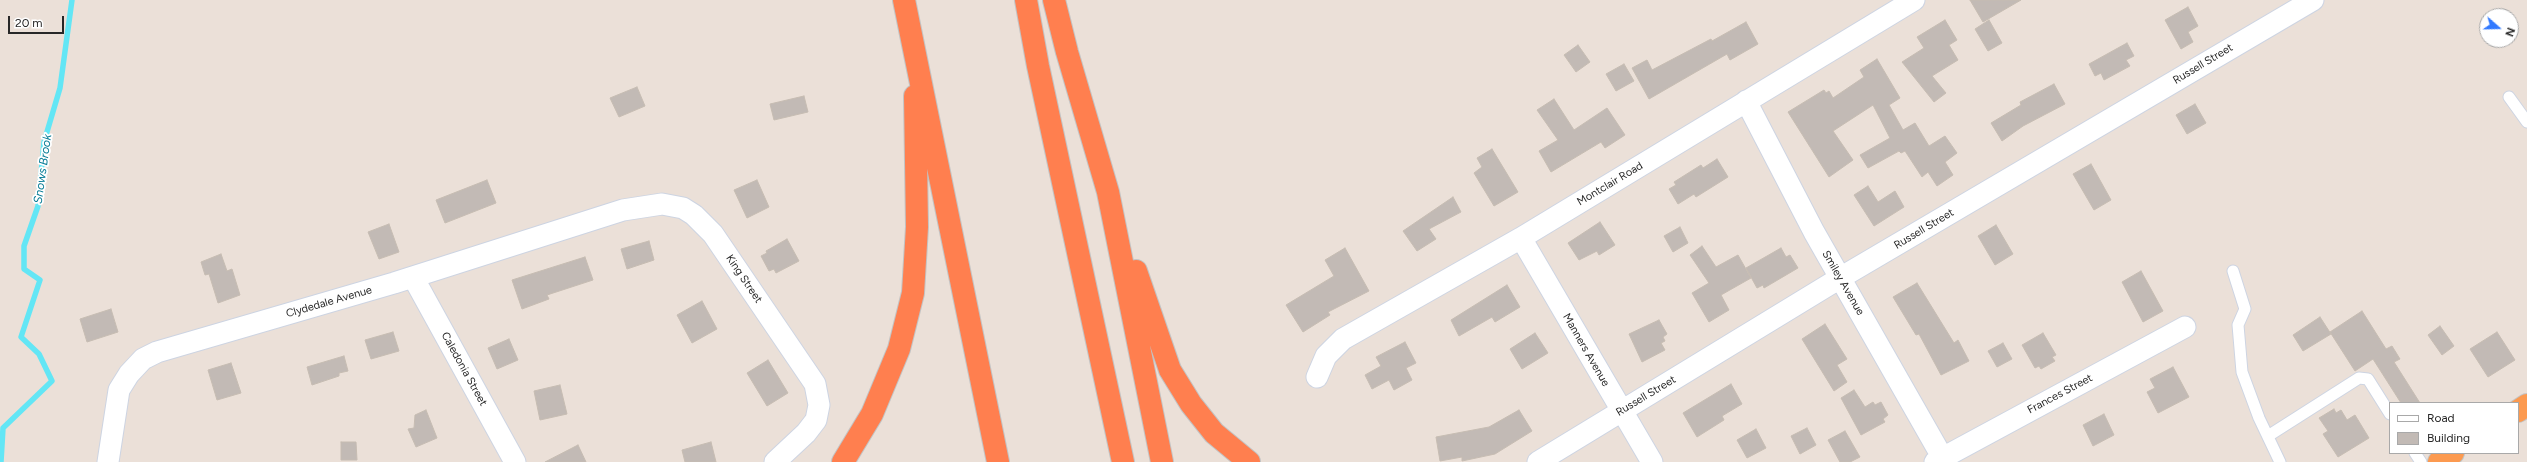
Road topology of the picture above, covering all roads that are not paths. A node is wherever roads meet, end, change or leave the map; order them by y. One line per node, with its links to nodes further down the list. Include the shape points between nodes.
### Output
1 (904, 0): 6 (highway)
2 (1026, 0): 28 (highway)
3 (1054, 0): 10 (highway, via 1066,52)
4 (1914, 0): 8 (street, Montclair Road)
5 (2312, 0): 15 (street, Russell Street)
6 (914, 43): 26 (highway, via 917,227 913,293 899,349 872,414); 27 (highway)
7 (2509, 97): 9 (lane)
8 (1746, 101): 12 (street, Montclair Road); 15 (street, Smiley Avenue)
9 (2527, 122)
10 (1108, 192): 29 (highway); 30 (highway, via 1170,370 1191,404 1214,433)
11 (623, 210): 14 (street, Clydedale Avenue); 25 (street, King Street, via 652,205 673,205 694,215 713,234 810,376 818,396 818,413 806,434)
12 (1521, 238): 17 (street, Montclair Road, via 1343,339 1326,356); 18 (street, Manners Avenue)
13 (2233, 271): 20 (lane, via 2245,308 2238,325 2242,372)
14 (413, 277): 23 (street, Clydedale Avenue, via 143,358 119,390); 24 (street, Caledonia Street)
15 (1840, 278): 18 (street, Russell Street); 22 (street, Smiley Avenue)
16 (2185, 327): 22 (street, Frances Street)
17 (1317, 377)
18 (1622, 411): 31 (street, Russell Street); 32 (street, Manners Avenue)
19 (2389, 412): 20 (lane, via 2368,380 2359,378)
20 (2268, 436): 33 (lane)
21 (2451, 454): 34 (highway)
22 (1941, 461)
23 (108, 462)
24 (515, 462)
25 (775, 462)
26 (842, 462)
27 (998, 462)
28 (1123, 462)
29 (1162, 462)
30 (1249, 462)
31 (1538, 462)
32 (1652, 462)
33 (2280, 462)
34 (2439, 462)

